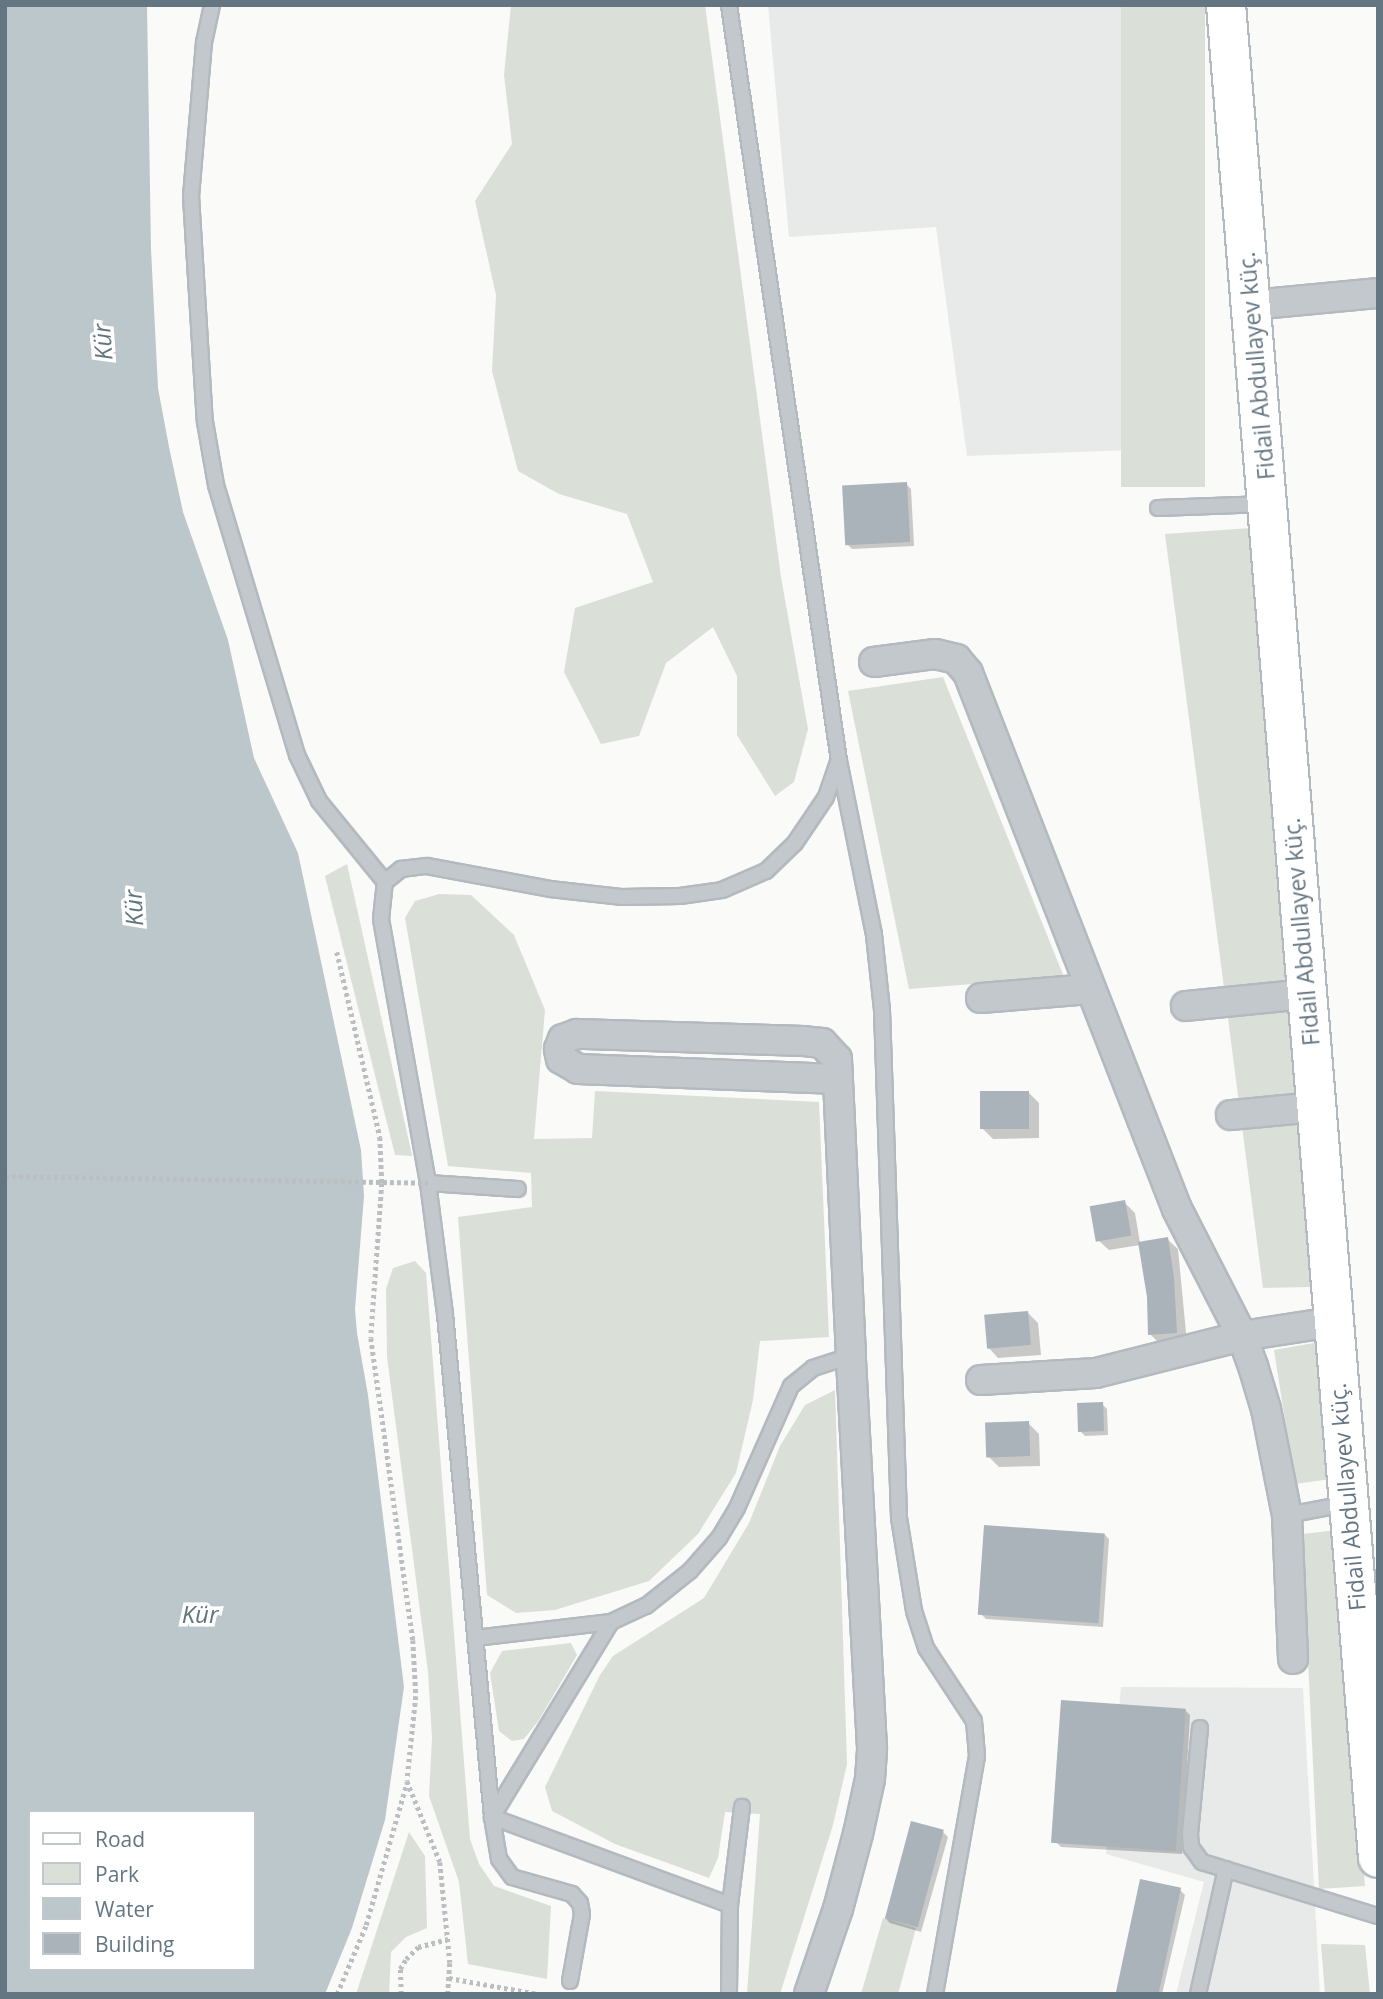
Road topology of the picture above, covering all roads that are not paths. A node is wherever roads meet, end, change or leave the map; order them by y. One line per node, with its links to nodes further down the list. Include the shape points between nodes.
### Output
1 (212, 5): 10 (lane, via 204,42 191,196 205,422 216,485 297,755 319,801)
2 (729, 5): 9 (lane)
3 (1226, 5): 5 (street, Fidail Abdullayev küç.)
4 (1378, 293): 5 (street)
5 (1251, 305): 6 (street, Fidail Abdullayev küç.)
6 (1267, 504): 7 (lane); 12 (street, Fidail Abdullayev küç.)
7 (1158, 508)
8 (874, 662): 11 (street, via 935,654 956,659 968,673)
9 (839, 761): 10 (lane, via 826,797 795,843 766,871 722,890 621,897 427,866 401,869); 39 (lane, via 874,935 882,1010 899,1518 914,1611 926,1648 974,1721 977,1756)
10 (385, 882): 18 (lane, via 381,919)
11 (1090, 989): 13 (street); 21 (street, via 1177,1209)
12 (1306, 994): 14 (street); 16 (street, Fidail Abdullayev küç.)
13 (981, 998)
14 (1186, 1006)
15 (838, 1079): 15 (street, via 837,1059 831,1051 804,1041 577,1034 564,1039 559,1049 561,1059 578,1069); 22 (street)
16 (1315, 1107): 17 (street); 20 (street, Fidail Abdullayev küç.)
17 (1231, 1115)
18 (428, 1183): 19 (lane); 27 (lane)
19 (518, 1189)
20 (1332, 1322): 21 (street); 24 (street, Fidail Abdullayev küç.)
21 (1242, 1336): 23 (street, via 1096,1373); 25 (street, via 1266,1409)
22 (852, 1356): 26 (lane, via 813,1368 791,1386 719,1538 690,1570 646,1606); 38 (street, via 871,1769 838,1909)
23 (981, 1380)
24 (1348, 1504): 25 (lane); 32 (street, Fidail Abdullayev küç.)
25 (1286, 1516): 28 (street)
26 (611, 1622): 27 (lane); 31 (lane)
27 (475, 1638): 31 (lane)
28 (1293, 1659)
29 (1200, 1728): 33 (lane, via 1191,1847 1202,1862)
30 (742, 1807): 34 (lane)
31 (492, 1816): 34 (lane); 36 (lane, via 499,1859 512,1877 572,1894 580,1903)
32 (1378, 1858)
33 (1226, 1869): 35 (lane); 40 (lane)
34 (730, 1905): 37 (lane)
35 (1378, 1916)
36 (570, 1981)
37 (729, 1994)
38 (809, 1994)
39 (935, 1994)
40 (1198, 1994)

